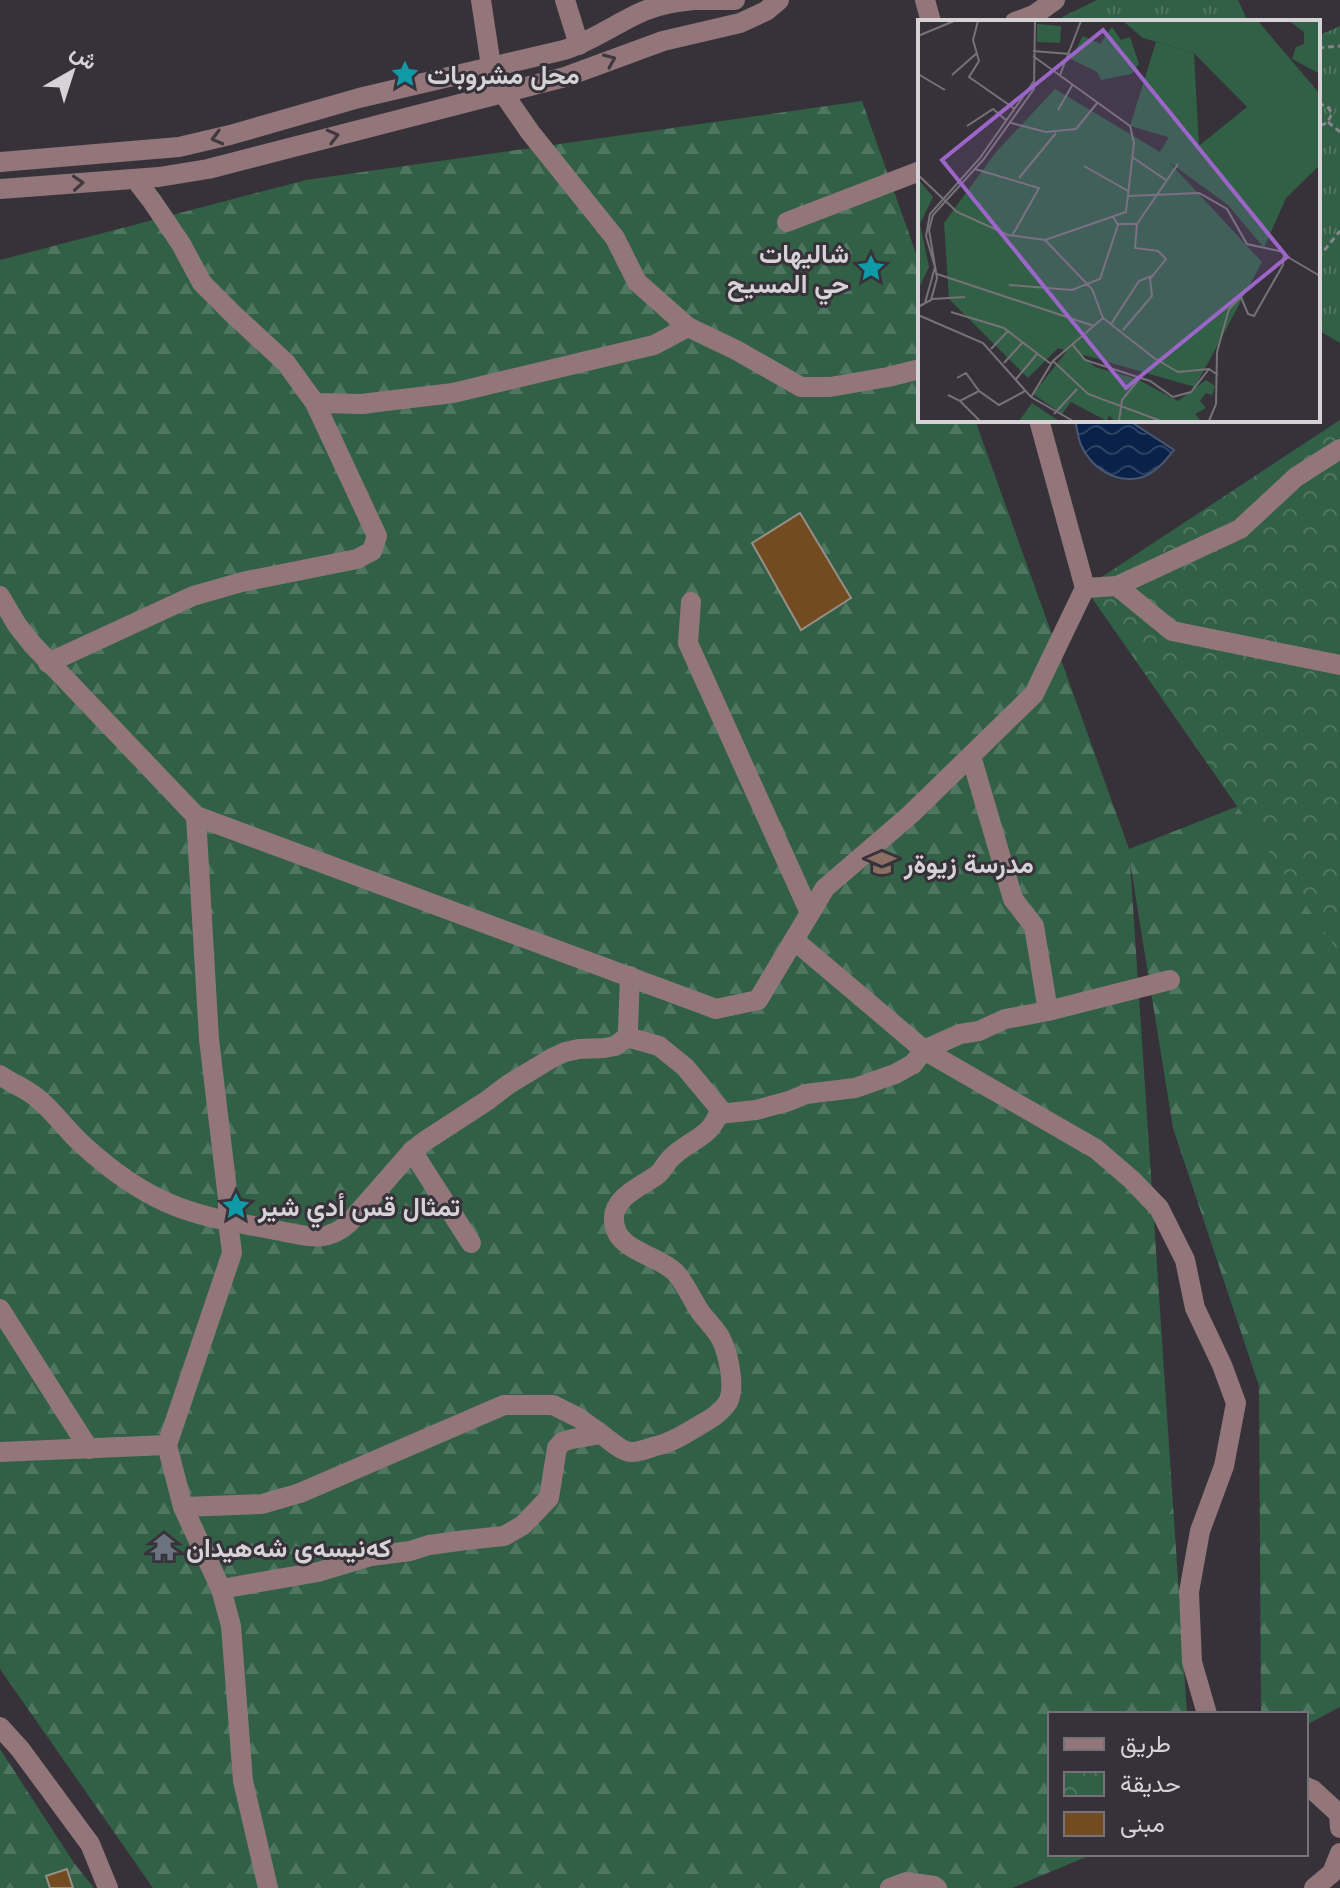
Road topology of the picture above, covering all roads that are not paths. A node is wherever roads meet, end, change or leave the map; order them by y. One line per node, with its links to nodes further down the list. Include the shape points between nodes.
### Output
1 (481, 0): 11 (street)
2 (565, 0): 10 (street)
3 (694, 0): 4 (street); 10 (street, via 646,10)
4 (735, 0)
5 (779, 0): 12 (street, one-way to 5, via 663,41 740,23)
6 (925, 0): 8 (street)
7 (1055, 0): 9 (street)
8 (930, 20)
9 (1020, 20)
10 (579, 45): 11 (street)
11 (491, 66): 13 (street, one-way to 13, via 179,147)
12 (503, 93): 15 (street, one-way to 12, via 208,169); 18 (street, via 615,238 637,282)
13 (0, 162)
14 (918, 172): 17 (street)
15 (135, 179): 16 (street, one-way to 15); 20 (street, via 202,283 286,363)
16 (0, 189)
17 (787, 222)
18 (688, 327): 19 (street, via 801,387 830,387); 20 (street, via 654,345 453,393 361,404)
19 (918, 370)
20 (315, 403): 27 (street, via 377,536 372,551 357,559 193,596)
21 (1040, 422): 24 (street)
22 (1340, 449): 23 (street, via 1296,477 1240,529)
23 (1117, 586): 24 (street); 28 (street, via 1172,631)
24 (1085, 588): 29 (street, via 1034,694)
25 (0, 596): 27 (street)
26 (691, 602): 31 (street, via 688,643)
27 (48, 663): 30 (street)
28 (1340, 665)
29 (971, 756): 31 (street, via 825,888); 35 (street, via 1013,899 1034,926)
30 (196, 816): 33 (street); 41 (street, via 209,1039)
31 (810, 913): 32 (street)
32 (794, 940): 33 (street, via 758,1000 716,1009); 37 (street)
33 (630, 976): 36 (street)
34 (1170, 980): 35 (street)
35 (1048, 1011): 37 (street, via 1005,1019)
36 (627, 1037): 39 (street, via 659,1046 685,1067); 40 (street, via 615,1046 552,1058)
37 (924, 1050): 39 (street, via 913,1064 867,1085); 50 (street, via 1096,1149 1159,1208 1185,1260 1195,1308 1236,1403 1224,1466 1200,1531 1189,1592 1192,1662)
38 (0, 1075): 41 (street, via 35,1096 81,1144 145,1191)
39 (719, 1114): 44 (street, via 707,1133 623,1199 614,1222 628,1246 674,1271 719,1334 730,1369 730,1399 721,1411 668,1443 628,1452)
40 (412, 1151): 41 (street, via 349,1223 329,1236); 42 (street)
41 (228, 1222): 45 (street, via 232,1253)
42 (471, 1243)
43 (0, 1309): 46 (street)
44 (601, 1434): 48 (street, via 553,1405 504,1405 300,1493 262,1504); 49 (street, via 562,1442 549,1498 504,1536 429,1545)
45 (167, 1445): 46 (street); 48 (street)
46 (89, 1449): 47 (street)
47 (0, 1452)
48 (183, 1507): 49 (street)
49 (221, 1589): 56 (street, via 231,1626 243,1781)
50 (1206, 1712)
51 (0, 1727): 55 (street, via 90,1844)
52 (1308, 1788): 53 (street, via 1339,1814)
53 (1340, 1828)
54 (1338, 1858): 59 (street, via 1332,1873); 60 (street)
55 (108, 1888)
56 (268, 1888)
57 (890, 1888): 58 (street, via 906,1882)
58 (937, 1888)
59 (1314, 1888)
60 (1336, 1888)

